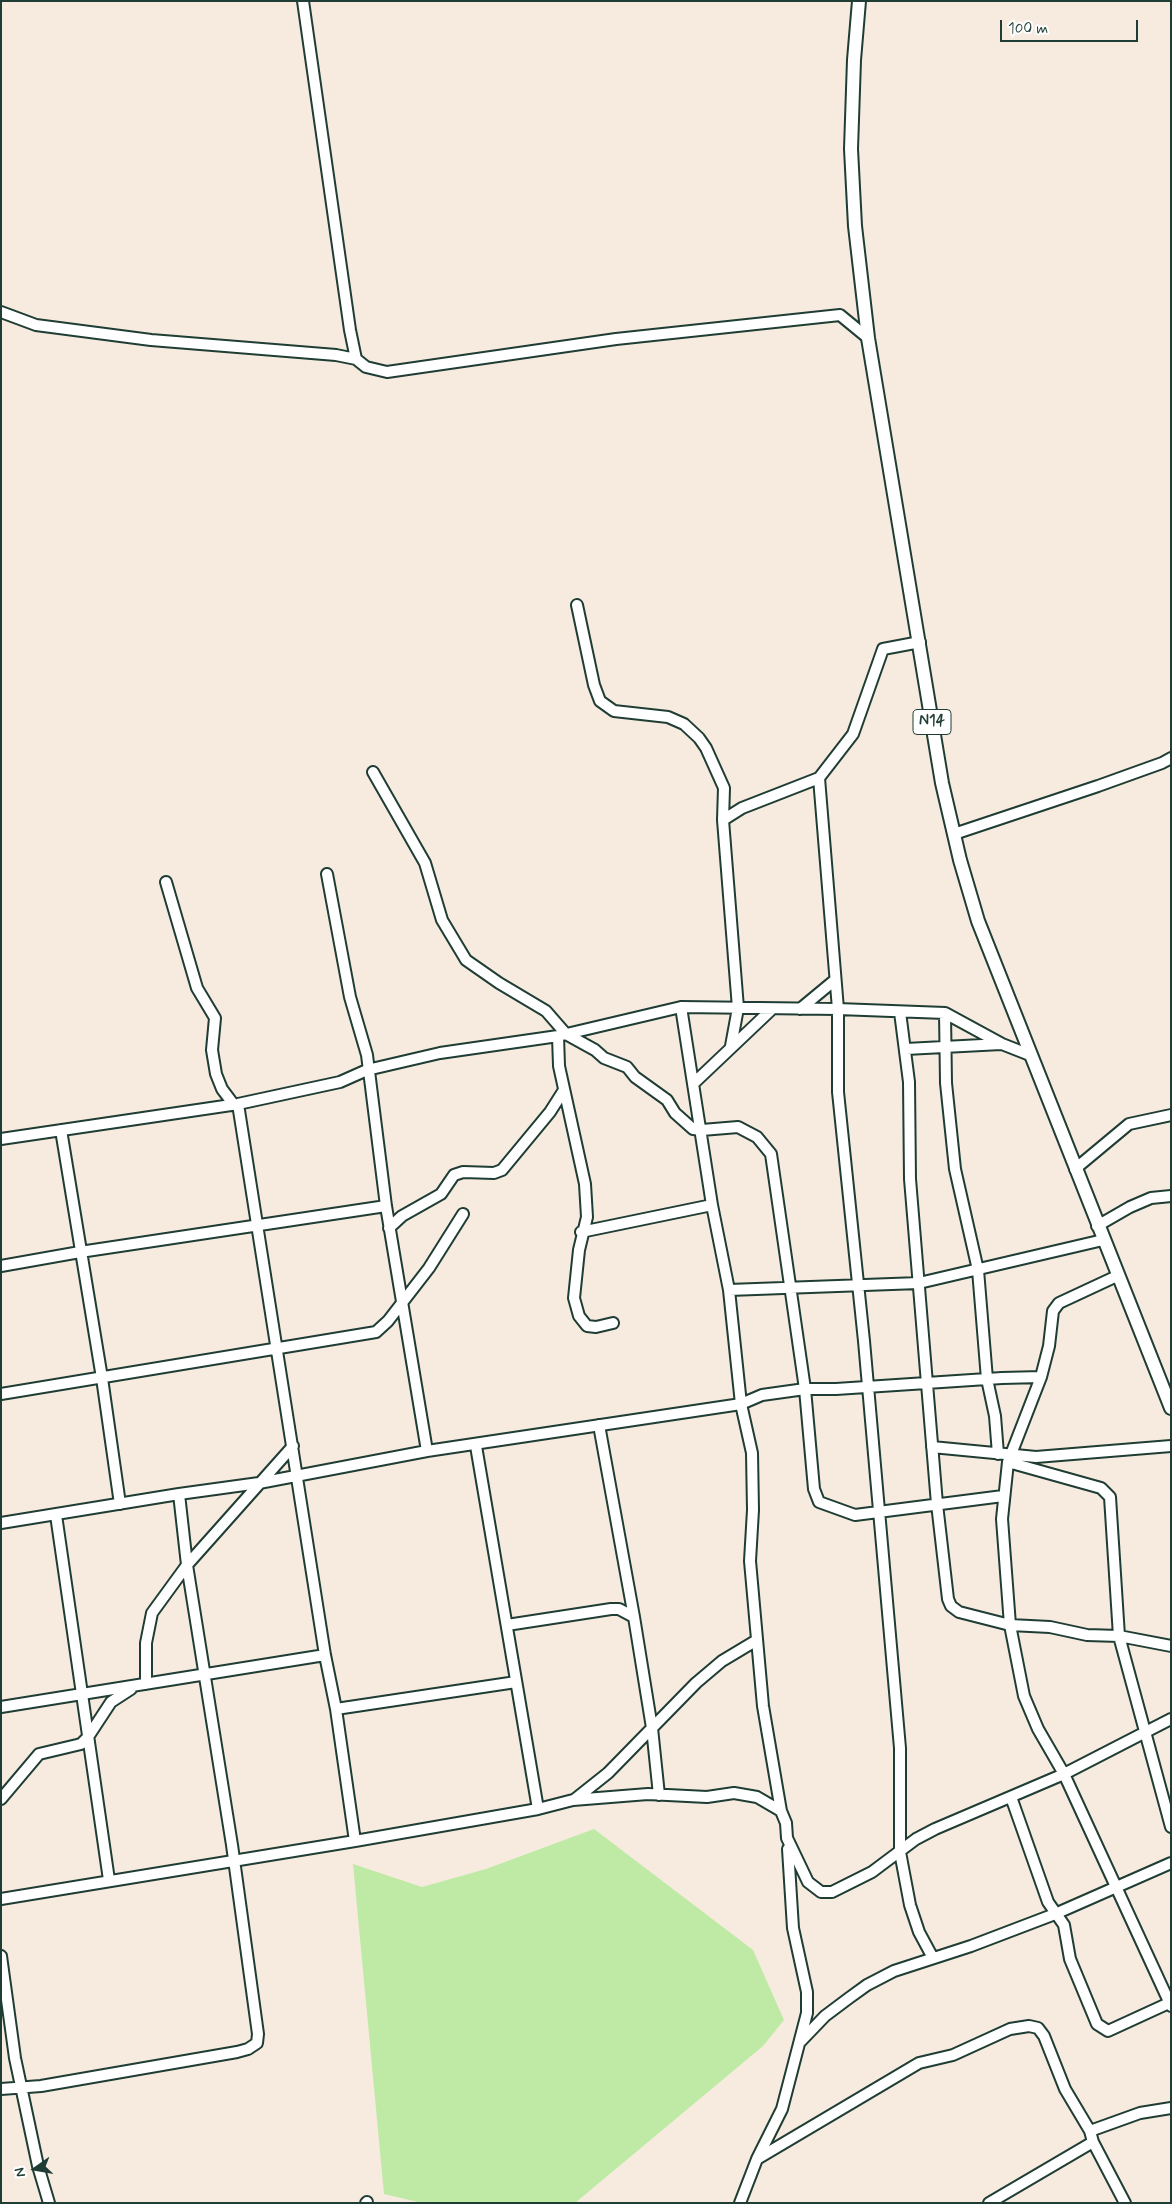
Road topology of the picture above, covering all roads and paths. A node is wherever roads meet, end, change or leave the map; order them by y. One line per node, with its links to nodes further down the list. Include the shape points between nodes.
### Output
1 (302, 1): 5 (street)
2 (859, 1): 4 (main road, N14, via 851,149 855,226)
3 (1, 312): 5 (street, via 36,325 150,340)
4 (868, 338): 5 (street, via 840,315 616,339 386,372 366,367); 7 (main road, N14)
5 (356, 359)
6 (577, 605): 11 (street, via 600,701 614,711 668,717 684,724 706,748 724,788)
7 (920, 642): 10 (street, via 883,649 853,734); 12 (main road, N14, via 942,783)
8 (1171, 758): 12 (street, via 1116,780)
9 (372, 772): 23 (street, via 425,864 442,920 466,960 546,1011)
10 (819, 778): 11 (street, via 742,808); 15 (street)
11 (723, 820): 17 (street)
12 (954, 834): 28 (main road, N14, via 978,921)
13 (327, 874): 29 (street)
14 (166, 882): 32 (street, via 197,988 215,1018 212,1050 216,1074 222,1089)
15 (835, 980): 19 (street); 20 (street)
16 (681, 1007): 17 (street); 23 (street); 30 (street)
17 (738, 1008): 18 (street); 25 (street)
18 (772, 1009): 19 (street); 25 (street)
19 (800, 1009): 20 (street)
20 (838, 1009): 21 (street); 52 (street, via 838,1092)
21 (900, 1012): 22 (street); 27 (street)
22 (944, 1013): 24 (street); 26 (street)
23 (562, 1035): 29 (street, via 470,1047); 31 (street, via 557,1048); 35 (street, via 627,1067 635,1077 667,1100 675,1113 693,1129)
24 (1002, 1044): 26 (street); 28 (street)
25 (731, 1046): 30 (street)
26 (944, 1047): 27 (street); 49 (street, via 955,1169)
27 (906, 1050): 51 (street, via 910,1179)
28 (1030, 1055): 37 (main road, N14)
29 (367, 1070): 32 (street, via 340,1082); 40 (street)
30 (694, 1083): 35 (street)
31 (564, 1090): 44 (street, via 502,1170 454,1175 441,1194 402,1216); 45 (street, via 585,1184 587,1217)
32 (236, 1104): 34 (street); 42 (street)
33 (1171, 1115): 37 (street, via 1129,1124)
34 (61, 1130): 36 (street); 47 (street)
35 (702, 1130): 39 (street); 53 (street, via 738,1127 757,1137 771,1154)
36 (1, 1139)
37 (1074, 1169): 43 (main road, N14)
38 (1171, 1196): 43 (street, via 1151,1198)
39 (712, 1204): 45 (street); 54 (street)
40 (386, 1206): 42 (street); 44 (street)
41 (463, 1214): 55 (street, via 429,1268)
42 (258, 1225): 47 (street); 57 (street)
43 (1097, 1226): 46 (main road, N14)
44 (390, 1228): 55 (street)
45 (582, 1232): 56 (street, via 574,1298 579,1316 587,1326)
46 (1103, 1240): 49 (street); 50 (main road, N14)
47 (80, 1252): 48 (street); 59 (street)
48 (1, 1266)
49 (978, 1270): 51 (street); 60 (street)
50 (1117, 1276): 58 (street, via 1059,1303 1053,1311 1050,1346); 66 (main road, N14)
51 (919, 1283): 52 (street); 61 (street)
52 (858, 1286): 53 (street); 62 (street)
53 (792, 1288): 54 (street); 63 (street)
54 (729, 1290): 65 (street)
55 (402, 1302): 57 (street, via 376,1332); 72 (street)
56 (613, 1323)
57 (277, 1348): 59 (street); 68 (street)
58 (1041, 1377): 60 (street); 74 (street)
59 (102, 1378): 64 (street); 79 (street)
60 (987, 1379): 61 (street); 73 (street, via 995,1416)
61 (927, 1383): 62 (street); 71 (street)
62 (868, 1388): 63 (street); 81 (street)
63 (806, 1389): 65 (street, via 762,1395); 81 (street, via 814,1490 820,1502 855,1515)
64 (1, 1394)
65 (741, 1404): 67 (street); 89 (street, via 752,1453 750,1561)
66 (1171, 1408)
67 (599, 1426): 69 (street); 85 (street)
68 (293, 1446): 75 (street); 76 (street)
69 (476, 1446): 72 (street); 86 (street)
70 (1171, 1446): 74 (street)
71 (932, 1448): 73 (street); 80 (street)
72 (427, 1452): 75 (street)
73 (998, 1454): 74 (street)
74 (1009, 1459): 78 (street); 88 (street, via 1101,1488 1110,1497)
75 (298, 1475): 76 (street); 91 (street)
76 (259, 1483): 77 (street); 84 (street)
77 (178, 1494): 79 (street); 84 (street)
78 (1003, 1496): 80 (street); 87 (street)
79 (120, 1504): 82 (street)
80 (937, 1504): 81 (street); 87 (street, via 951,1606 959,1612)
81 (879, 1512): 112 (street, via 900,1748)
82 (56, 1515): 83 (street); 95 (street)
83 (1, 1524)
84 (187, 1565): 92 (street); 94 (street, via 152,1613)
85 (634, 1616): 86 (street, via 627,1611 611,1609); 99 (street)
86 (506, 1625): 93 (street)
87 (1010, 1625): 88 (street); 102 (street, via 1024,1696 1038,1729)
88 (1119, 1636): 90 (street); 100 (street)
89 (757, 1640): 99 (street, via 722,1661); 108 (street)
90 (1171, 1646)
91 (325, 1656): 92 (street); 97 (street)
92 (204, 1674): 94 (street); 113 (street)
93 (516, 1682): 97 (street); 107 (street)
94 (142, 1685): 95 (street); 101 (street, via 111,1702)
95 (82, 1694): 96 (street); 101 (street)
96 (1, 1707)
97 (336, 1709): 111 (street)
98 (1171, 1719): 100 (street)
99 (652, 1728): 103 (street); 106 (street, via 608,1773)
100 (1146, 1731): 102 (street); 109 (street)
101 (88, 1737): 105 (street, via 81,1744 39,1754); 115 (street)
102 (1064, 1774): 104 (street); 116 (street)
103 (659, 1795): 106 (street); 108 (street, via 707,1797 734,1793 757,1796)
104 (1011, 1797): 112 (street, via 936,1829); 118 (street)
105 (1, 1799)
106 (573, 1800): 107 (street)
107 (538, 1809): 111 (street)
108 (781, 1811): 110 (street)
109 (1171, 1827)
110 (787, 1838): 112 (street, via 808,1882 821,1892 847,1886); 122 (street, via 793,1928 807,1992 807,2013)
111 (355, 1842): 113 (street)
112 (900, 1852): 120 (street, via 910,1905)
113 (233, 1860): 115 (street); 123 (street, via 258,2043 237,2052)
114 (1171, 1863): 116 (street)
115 (110, 1880): 117 (street)
116 (1118, 1888): 118 (street); 121 (street)
117 (1, 1899)
118 (1055, 1914): 120 (street); 121 (street, via 1064,1925 1070,1959 1083,1992 1103,2029 1108,2031)
119 (1, 1956): 123 (street)
120 (933, 1958): 122 (street, via 894,1971 867,1985 825,2016)
121 (1170, 2004)
122 (801, 2041): 128 (street, via 782,2109)
123 (22, 2087): 124 (street); 129 (street)
124 (1, 2089)
125 (1171, 2108): 126 (street, via 1140,2113)
126 (1090, 2131): 127 (street); 128 (street, via 1064,2089 1044,2036 1038,2028 1029,2026 1010,2029 953,2055 919,2063)
127 (1093, 2142): 131 (street); 132 (street)
128 (757, 2159): 130 (street)
129 (48, 2203)
130 (740, 2203)
131 (989, 2203)
132 (1125, 2203)

